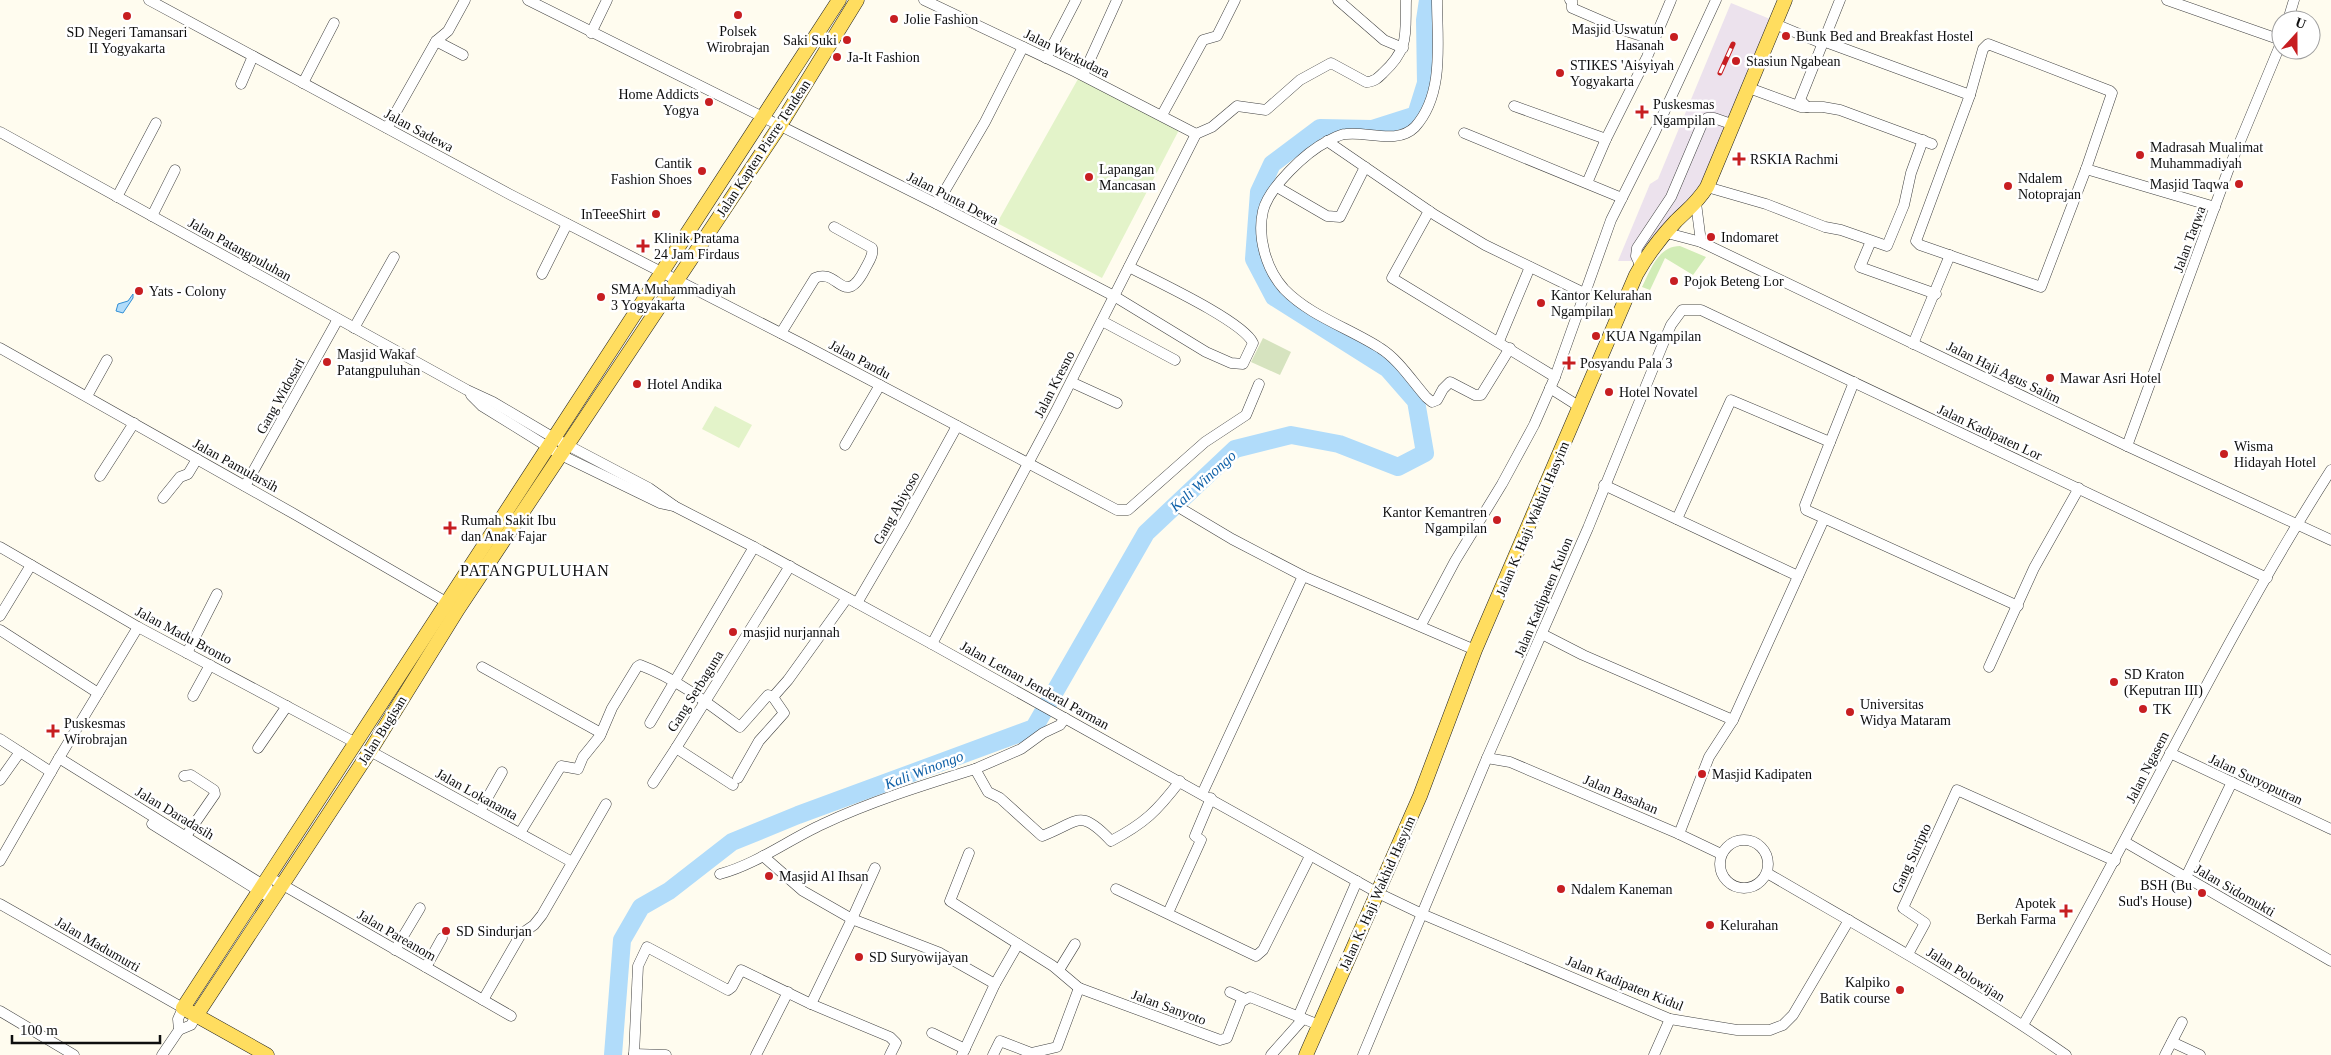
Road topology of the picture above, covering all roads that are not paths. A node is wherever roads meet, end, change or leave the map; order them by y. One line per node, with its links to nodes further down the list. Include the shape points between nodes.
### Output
1 (149, 0): 30 (street, Jalan Sadewa)
2 (464, 0): 25 (street, via 448,31)
3 (528, 0): 22 (street, Jalan Punta Dewa)
4 (607, 0): 22 (street)
5 (839, 0): 41 (main road, Jalan Kapten Pierre Tendean)
6 (857, 0): 44 (main road, Jalan Kapten Pierre Tendean)
7 (924, 0): 27 (street, Jalan Werkudara)
8 (1076, 0): 31 (street)
9 (1117, 0): 33 (street)
10 (1235, 0): 40 (street, via 1217,36 1202,40)
11 (1338, 0): 28 (street, via 1378,35)
12 (1406, 0): 28 (street)
13 (1437, 0): 50 (street, via 1434,93 1416,125 1401,135 1347,133)
14 (1570, 0): 24 (street, via 1572,8)
15 (1671, 0): 24 (street)
16 (1716, 0): 59 (street)
17 (1785, 0): 21 (main road, Jalan K. Haji Wakhid Hasyim)
18 (1840, 0): 26 (street)
19 (2167, 0): 23 (street)
20 (334, 23): 34 (street)
21 (1775, 24): 26 (street); 36 (main road, Jalan K. Haji Wakhid Hasyim)
22 (591, 33): 41 (street, Jalan Punta Dewa)
23 (2271, 38)
24 (1654, 40): 49 (street)
25 (436, 41): 29 (street); 45 (street)
26 (1822, 42): 37 (street); 39 (street, via 1800,100)
27 (1023, 47): 31 (street, Jalan Werkudara); 61 (street, via 981,131)
28 (1403, 48): 48 (street, via 1373,82 1366,82 1339,66 1328,64 1300,80 1269,108 1237,106)
29 (463, 55)
30 (252, 56): 34 (street, Jalan Sadewa); 35 (street)
31 (1046, 58): 33 (street, Jalan Werkudara)
32 (2274, 60): 62 (street, Jalan Taqwa)
33 (1084, 75): 40 (street, Jalan Werkudara)
34 (303, 83): 45 (street, Jalan Sadewa)
35 (241, 84)
36 (1749, 88): 39 (street); 43 (main road, Jalan K. Haji Wakhid Hasyim)
37 (1970, 95): 52 (street, via 1982,49 1988,44 2110,91 2112,97); 71 (street, via 1916,239 1920,244)
38 (1514, 106): 49 (street)
39 (1804, 107): 69 (street, via 1840,110 1928,142 1911,172 1904,205 1888,246)
40 (1162, 115): 48 (street, Jalan Werkudara)
41 (763, 118): 44 (street, Jalan Punta Dewa); 76 (main road, Jalan Kapten Pierre Tendean)
42 (156, 124): 57 (street)
43 (1734, 125): 56 (main road, Jalan K. Haji Wakhid Hasyim); 58 (street, via 1714,118 1704,120)
44 (778, 127): 61 (street, Jalan Punta Dewa); 78 (main road, Jalan Kapten Pierre Tendean)
45 (387, 128): 66 (street, Jalan Sadewa)
46 (0, 132): 57 (street, Jalan Patangpuluhan)
47 (1464, 133): 54 (street)
48 (1196, 134): 73 (street, Jalan Kresno)
49 (1606, 139): 54 (street)
50 (1326, 142): 51 (street); 55 (street, via 1307,153)
51 (1365, 167): 55 (street, via 1340,216 1335,218); 63 (street)
52 (2086, 169): 62 (street); 71 (street, via 2041,287)
53 (175, 170): 64 (street)
54 (1587, 183): 59 (street)
55 (1277, 187): 90 (street, via 1263,211 1262,227 1266,261 1275,276 1297,300 1388,353 1426,398 1432,402 1436,400 1453,382 1475,395 1481,395)
56 (1707, 187): 60 (main road, Jalan K. Haji Wakhid Hasyim); 69 (street)
57 (117, 197): 64 (street, Jalan Patangpuluhan)
58 (1671, 197): 65 (street); 75 (street, via 1637,248)
59 (1622, 198): 79 (street)
60 (1696, 203): 65 (main road, Jalan K. Haji Wakhid Hasyim); 70 (street)
61 (937, 204): 81 (street, Jalan Punta Dewa)
62 (2215, 207): 107 (street, Jalan Taqwa)
63 (1430, 211): 74 (street, via 1495,251); 87 (street, via 1392,278)
64 (152, 216): 83 (street, Jalan Patangpuluhan)
65 (1676, 221): 68 (main road, Jalan K. Haji Wakhid Hasyim)
66 (567, 224): 76 (street, Jalan Sadewa); 77 (street)
67 (834, 227): 86 (street, via 872,248 869,262 858,283 852,287 822,276 814,278)
68 (1667, 233): 70 (street, Jalan Haji Agus Salim); 75 (main road, Jalan K. Haji Wakhid Hasyim)
69 (1871, 241): 80 (street, via 1860,266)
70 (1701, 242): 88 (street, Jalan Haji Agus Salim)
71 (1950, 255): 80 (street)
72 (394, 257): 85 (street)
73 (1130, 267): 81 (street, Jalan Kresno); 81 (street, Jalan Punta Dewa, via 1243,331 1253,343 1247,360 1237,365 1206,352)
74 (1530, 267): 79 (street); 87 (street)
75 (1640, 267): 101 (main road, Jalan K. Haji Wakhid Hasyim)
76 (661, 272): 78 (street, Jalan Sadewa); 104 (main road, Jalan Kapten Pierre Tendean)
77 (542, 274)
78 (677, 281): 86 (street, Jalan Pandu); 108 (main road, Jalan Kapten Pierre Tendean)
79 (1584, 293): 93 (street)
80 (1936, 294): 88 (street)
81 (1114, 296): 84 (street, Jalan Kresno)
82 (1701, 310): 95 (street, Jalan Kadipaten Lor); 113 (street, Jalan Kadipaten Kulon, via 1682,310 1671,325)
83 (338, 319): 85 (street, Jalan Patangpuluhan); 114 (street, Gang Widosari)
84 (1102, 321): 92 (street); 94 (street, Jalan Kresno)
85 (354, 328): 104 (street, Jalan Patangpuluhan, via 467,390 482,406)
86 (781, 333): 97 (street, Jalan Pandu)
87 (1499, 341): 90 (street)
88 (1914, 344): 107 (street, Jalan Haji Agus Salim)
89 (0, 348): 99 (street, Jalan Pamularsih)
90 (1510, 348): 93 (street)
91 (107, 360): 99 (street)
92 (1175, 360)
93 (1555, 377): 98 (street)
94 (1071, 382): 100 (street); 110 (street, Jalan Kresno)
95 (1854, 382): 105 (street); 115 (street, Jalan Kadipaten Lor)
96 (1259, 384): 110 (street, Jalan Pandu, via 1246,415 1205,442 1128,510 1123,511)
97 (880, 385): 103 (street, Jalan Pandu); 106 (street)
98 (1550, 388): 101 (street); 135 (street, via 1534,425)
99 (87, 396): 102 (street, Jalan Pamularsih)
100 (1116, 402)
101 (1580, 407): 140 (main road, Jalan K. Haji Wakhid Hasyim)
102 (134, 423): 109 (street, Jalan Pamularsih); 112 (street)
103 (957, 426): 110 (street, Jalan Pandu); 131 (street, Gang Abiyoso)
104 (551, 442): 108 (street, Jalan Letnan Jenderal Parman); 132 (main road, Jalan Bugisan)
105 (1830, 442): 118 (street, via 1732,400); 119 (street, via 1804,506 1808,512)
106 (845, 445)
107 (2127, 446): 120 (street, Jalan Haji Agus Salim)
108 (565, 450): 122 (street, Jalan Letnan Jenderal Parman, via 649,488 676,507); 132 (main road, Jalan Bugisan)
109 (197, 459): 114 (street, Jalan Pamularsih); 116 (street, via 188,474 180,477)
110 (1028, 463): 139 (street, Jalan Kresno)
111 (2331, 470): 120 (street, Jalan Ngasem)
112 (100, 476)
113 (1604, 485): 118 (street); 138 (street, Jalan Kadipaten Kulon)
114 (245, 486): 132 (street, Jalan Pamularsih)
115 (2079, 488): 128 (street, Jalan Kadipaten Lor); 133 (street, via 2034,568)
116 (163, 498)
117 (1180, 508): 126 (street)
118 (1677, 519): 127 (street)
119 (1824, 519): 127 (street); 133 (street)
120 (2297, 523): 121 (street, Jalan Haji Agus Salim); 128 (street, Jalan Ngasem)
121 (2331, 540)
122 (754, 546): 125 (street, Jalan Letnan Jenderal Parman); 145 (street)
123 (0, 547): 124 (street, Jalan Madu Bronto)
124 (31, 565): 134 (street); 136 (street, Jalan Madu Bronto)
125 (790, 566): 130 (street, Jalan Letnan Jenderal Parman); 149 (street, Gang Serbaguna)
126 (1303, 576): 135 (street); 173 (street)
127 (1798, 576): 152 (street)
128 (2267, 578): 162 (street, Jalan Ngasem)
129 (217, 594): 141 (street)
130 (847, 598): 131 (street, Jalan Letnan Jenderal Parman); 148 (street)
131 (857, 603): 139 (street, Jalan Letnan Jenderal Parman)
132 (452, 606): 156 (main road, Jalan Bugisan); 160 (main road, Jalan Bugisan)
133 (2018, 606): 144 (street)
134 (0, 616)
135 (1421, 625): 140 (street)
136 (138, 627): 141 (street, Jalan Madu Bronto); 146 (street)
137 (0, 630): 146 (street)
138 (1542, 634): 152 (street); 157 (street, Jalan Kadipaten Kulon)
139 (932, 644): 151 (street, Jalan Letnan Jenderal Parman)
140 (1475, 650): 196 (main road, Jalan K. Haji Wakhid Hasyim, via 1420,796)
141 (187, 653): 142 (street, Jalan Madu Bronto)
142 (210, 665): 147 (street); 150 (street, Jalan Madu Bronto)
143 (482, 667): 154 (street)
144 (1989, 667)
145 (674, 682): 149 (street); 153 (street); 154 (street, via 648,668 637,667)
146 (98, 693): 165 (street)
147 (193, 696)
148 (773, 697): 149 (street, via 768,695 740,727); 159 (street, Gang Serbaguna, via 784,713 759,741 736,782)
149 (705, 701): 159 (street, Gang Serbaguna)
150 (287, 706): 156 (street, Jalan Madu Bronto); 158 (street)
151 (1064, 717): 166 (street, via 1060,725 1021,749); 170 (street, Jalan Letnan Jenderal Parman)
152 (1733, 720): 178 (street, via 1709,757)
153 (650, 723)
154 (601, 733): 177 (street, via 578,769 561,766)
155 (0, 739): 161 (street, Jalan Daradasih)
156 (356, 743): 160 (main road); 193 (main road, Jalan Bugisan)
157 (1493, 744): 163 (street, Jalan Kadipaten Kulon); 164 (street, Jalan Basahan)
158 (258, 748)
159 (676, 748): 172 (street)
160 (370, 750): 175 (street, Jalan Lokananta); 195 (main road, Jalan Bugisan)
161 (20, 752): 165 (street, Jalan Daradasih); 169 (street)
162 (2170, 753): 171 (street, Jalan Suryoputran); 180 (street, Jalan Ngasem)
163 (1487, 758): 164 (street, Jalan Basahan); 200 (street, Jalan Kadipaten Kulon)
164 (1510, 762): 178 (street, Jalan Basahan)
165 (55, 764): 179 (street, Jalan Daradasih); 186 (street); 193 (street, Jalan Daradasih)
166 (975, 770): 170 (street, via 988,792 1000,798 1042,836 1078,819 1089,821 1111,841 1140,825 1158,809); 183 (street, via 859,808)
167 (502, 772): 175 (street)
168 (184, 776): 179 (street, via 191,775 214,790 215,794)
169 (0, 780)
170 (1180, 781): 173 (street, Jalan Letnan Jenderal Parman)
171 (2232, 782): 176 (street, Jalan Suryoputran); 191 (street)
172 (653, 783)
173 (1207, 796): 184 (street, Jalan Letnan Jenderal Parman); 199 (street, via 1195,836 1201,840)
174 (606, 804): 187 (street)
175 (480, 811): 177 (street, Jalan Lokananta)
176 (2331, 829)
177 (520, 833): 187 (street, Jalan Lokananta)
178 (1679, 834): 182 (street, Jalan Basahan)
179 (186, 836): 193 (street, Jalan Daradasih)
180 (2125, 842): 185 (street, Jalan Ngasem); 191 (street, Jalan Sidomukti)
181 (969, 853): 204 (street, Jalan Sanyoto, via 950,901)
182 (1721, 854): 189 (street, via 1732,843 1754,842 1765,852); 189 (street, via 1722,877 1734,887 1750,888)
183 (763, 856): 190 (street); 201 (street, via 803,892)
184 (1310, 856): 192 (street, Jalan Letnan Jenderal Parman); 199 (street, via 1260,955 1251,954)
185 (2115, 861): 207 (street, Gang Suripto, via 1957,790 1903,908 1925,923); 226 (street, Jalan Ngasem)
186 (0, 862)
187 (572, 862): 216 (street, via 542,915 521,934)
188 (875, 868): 201 (street)
189 (1767, 873): 202 (street, Jalan Polowijan)
190 (720, 874)
191 (2186, 877): 208 (street, Jalan Sidomukti)
192 (1357, 881): 196 (street, Jalan Letnan Jenderal Parman); 222 (street)
193 (264, 884): 195 (street, Jalan Daradasih); 218 (main road, Jalan Bugisan)
194 (1116, 889): 199 (street)
195 (276, 892): 206 (street, Jalan Pareanom); 220 (main road, Jalan Bugisan)
196 (1378, 892): 200 (street, Jalan Kadipaten Kidul); 225 (main road, Jalan K. Haji Wakhid Hasyim)
197 (0, 904): 218 (street, Jalan Madumurti)
198 (420, 908): 206 (street)
199 (1168, 913)
200 (1422, 914): 223 (street, Jalan Kadipaten Kidul); 241 (street, Jalan Kadipaten Kulon)
201 (852, 919): 211 (street, via 940,953); 217 (street)
202 (1849, 920): 207 (street, Jalan Polowijan); 223 (street, Jalan Kadipaten Kidul, via 1793,1015 1783,1025 1770,1030 1737,1030)
203 (442, 938): 209 (street)
204 (1018, 944): 210 (street, Jalan Sanyoto); 211 (street)
205 (1075, 944): 210 (street)
206 (395, 950): 209 (street, Jalan Pareanom)
207 (1908, 954): 226 (street, Jalan Polowijan)
208 (2331, 961)
209 (426, 967): 216 (street, Jalan Pareanom)
210 (1059, 970): 212 (street, Jalan Sanyoto)
211 (995, 984): 230 (street)
212 (1079, 988): 215 (street, Jalan Sanyoto, via 1220,1040 1227,1038); 238 (street, via 1057,1047 1031,1053 1000,1041)
213 (788, 992): 217 (street); 231 (street, via 741,970 728,990 647,947 638,966); 236 (street)
214 (1230, 992): 215 (street)
215 (1245, 999): 222 (street, via 1257,999)
216 (483, 1000): 221 (street, Jalan Pareanom)
217 (811, 1004): 237 (street, via 890,1037 896,1043)
218 (183, 1008): 220 (main road); 227 (street, via 178,1019)
219 (0, 1011): 232 (street)
220 (196, 1016): 227 (street, via 191,1025); 234 (main road)
221 (511, 1016)
222 (1301, 1018): 225 (street); 239 (street)
223 (1670, 1019): 242 (street)
224 (2182, 1022): 229 (street)
225 (1319, 1025): 240 (main road, Jalan K. Haji Wakhid Hasyim)
226 (2023, 1025): 243 (street, Jalan Polowijan)
227 (179, 1030): 233 (street)
228 (932, 1033): 230 (street)
229 (2172, 1042): 244 (street); 245 (street)
230 (964, 1052)
231 (634, 1054): 235 (street)
232 (74, 1055)
233 (162, 1055)
234 (267, 1055)
235 (666, 1055)
236 (756, 1055)
237 (890, 1055)
238 (993, 1055)
239 (1270, 1055)
240 (1306, 1055)
241 (1363, 1055)
242 (1654, 1055)
243 (2066, 1055)
244 (2165, 1055)
245 (2200, 1055)

